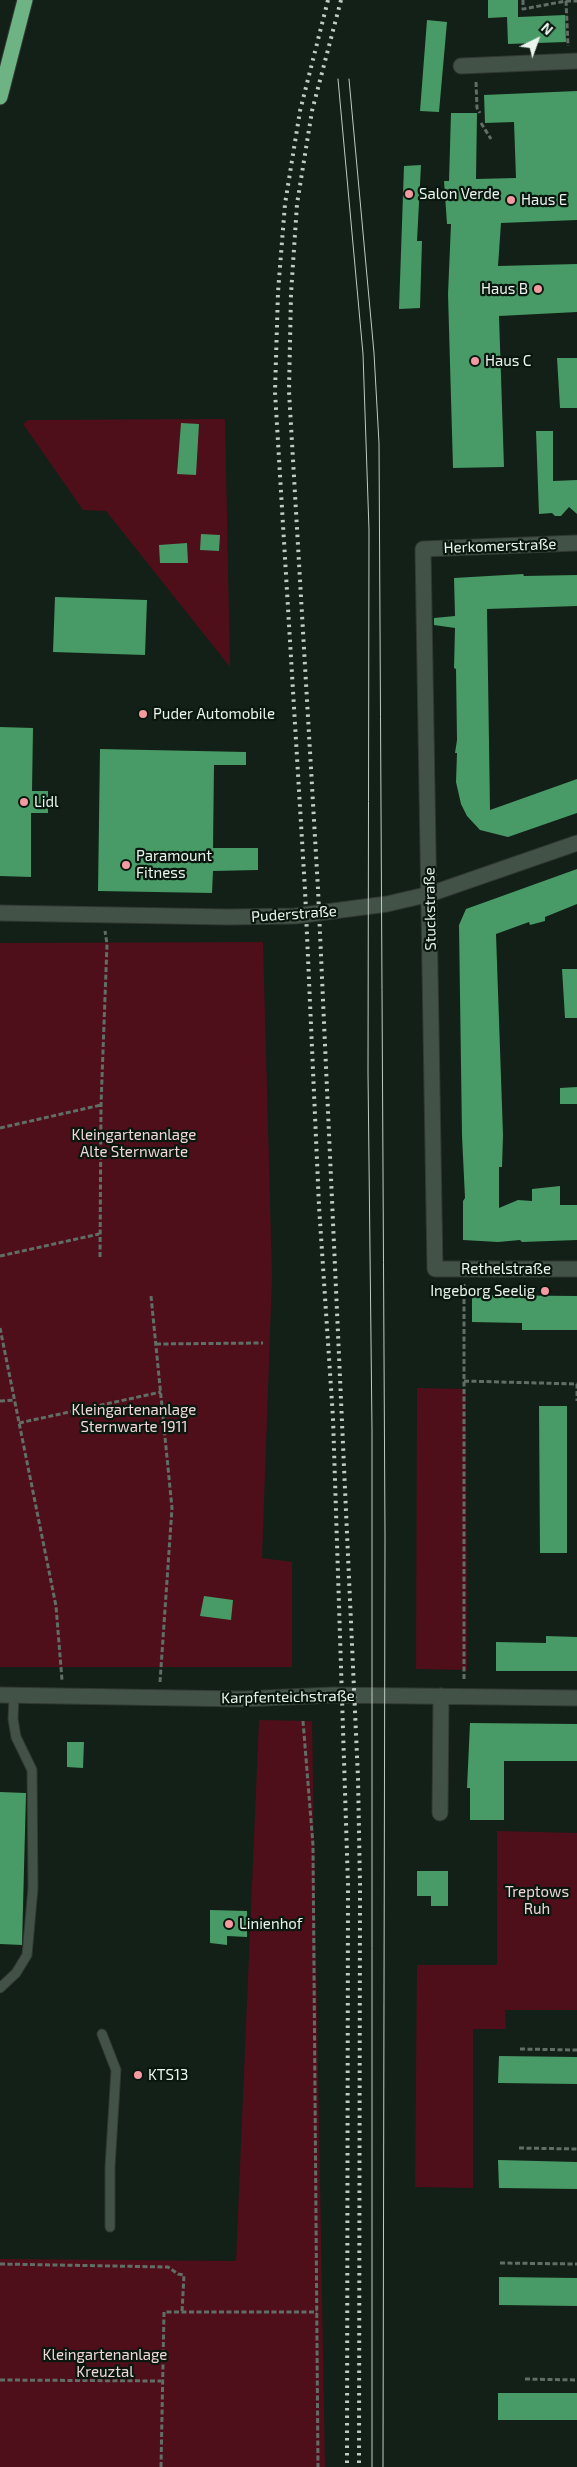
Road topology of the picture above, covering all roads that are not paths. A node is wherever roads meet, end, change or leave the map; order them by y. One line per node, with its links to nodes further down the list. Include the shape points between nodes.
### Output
1 (25, 0): 4 (highway)
2 (573, 61): 3 (street)
3 (468, 65)
4 (0, 97)
5 (577, 544): 6 (street, Herkomerstraße)
6 (423, 549): 8 (street, Stuckstraße)
7 (577, 843): 8 (street, Puderstraße)
8 (430, 894): 9 (street, Puderstraße, via 387,904 295,916); 11 (street, Stuckstraße)
9 (0, 913)
10 (577, 1268): 11 (street, Rethelstraße)
11 (435, 1269)
12 (7, 1695): 13 (street, Karpfenteichstraße, via 159,1698); 16 (lane, via 16,1737 32,1770 33,1888 28,1955)
13 (441, 1696): 14 (street, Karpfenteichstraße); 15 (street)
14 (577, 1698)
15 (440, 1813)
16 (0, 1988)
17 (102, 2034): 18 (lane, via 116,2070)
18 (110, 2227)

